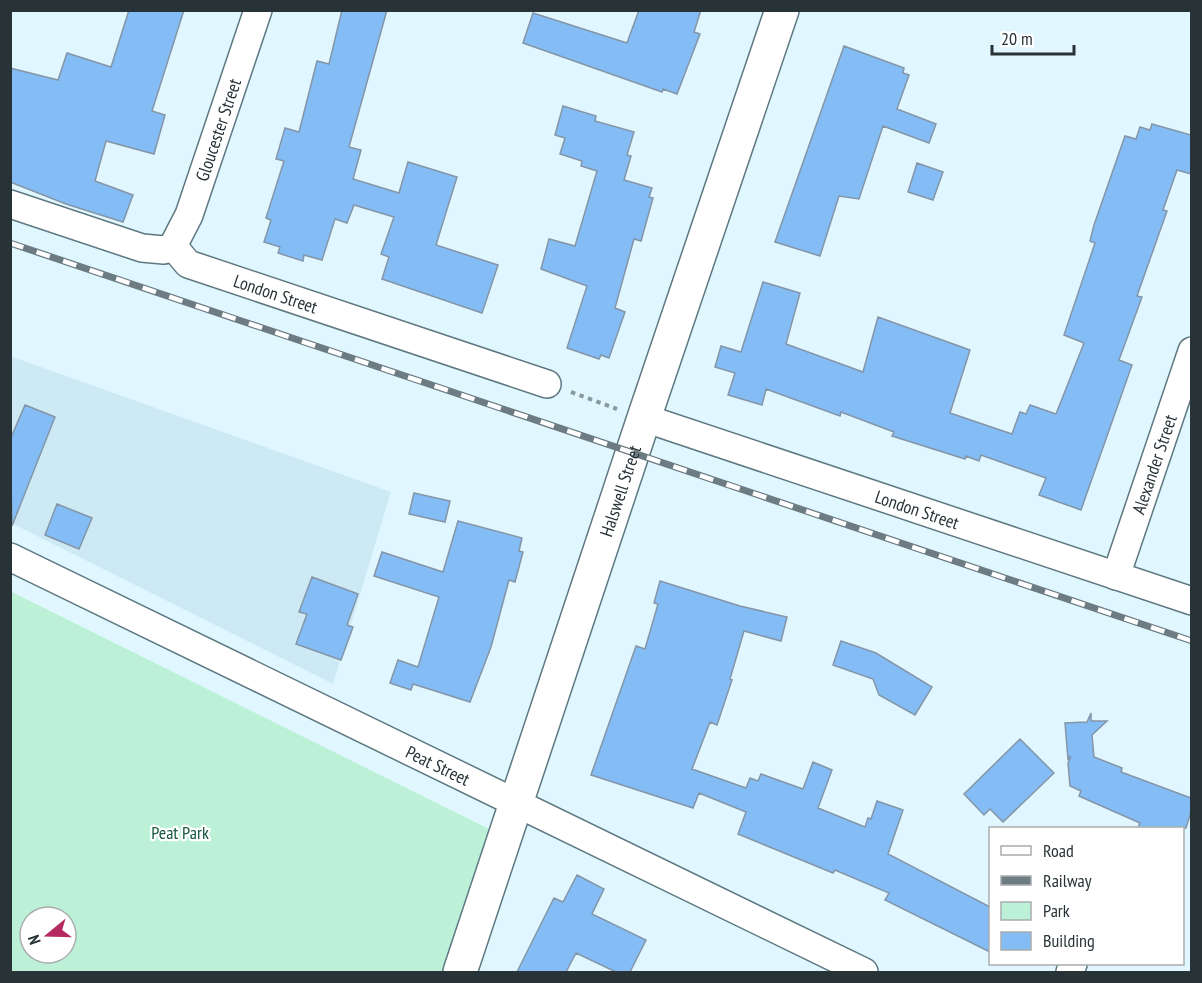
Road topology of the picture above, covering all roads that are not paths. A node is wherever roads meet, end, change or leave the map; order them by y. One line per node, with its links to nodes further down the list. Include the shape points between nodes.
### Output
1 (258, 10): 4 (street, Gloucester Street, via 189,215)
2 (782, 10): 7 (street, Halswell Street)
3 (10, 204): 4 (street, via 142,248 164,250)
4 (173, 246): 6 (street, London Street, via 188,264)
5 (1191, 351): 9 (street, Alexander Street)
6 (547, 384)
7 (644, 418): 9 (street, London Street); 11 (street, Halswell Street)
8 (10, 556): 11 (street, Peat Street)
9 (1116, 576): 10 (street, London Street)
10 (1191, 601)
11 (517, 804): 12 (street, Halswell Street); 13 (street, Peat Street)
12 (460, 972)
13 (864, 972)

